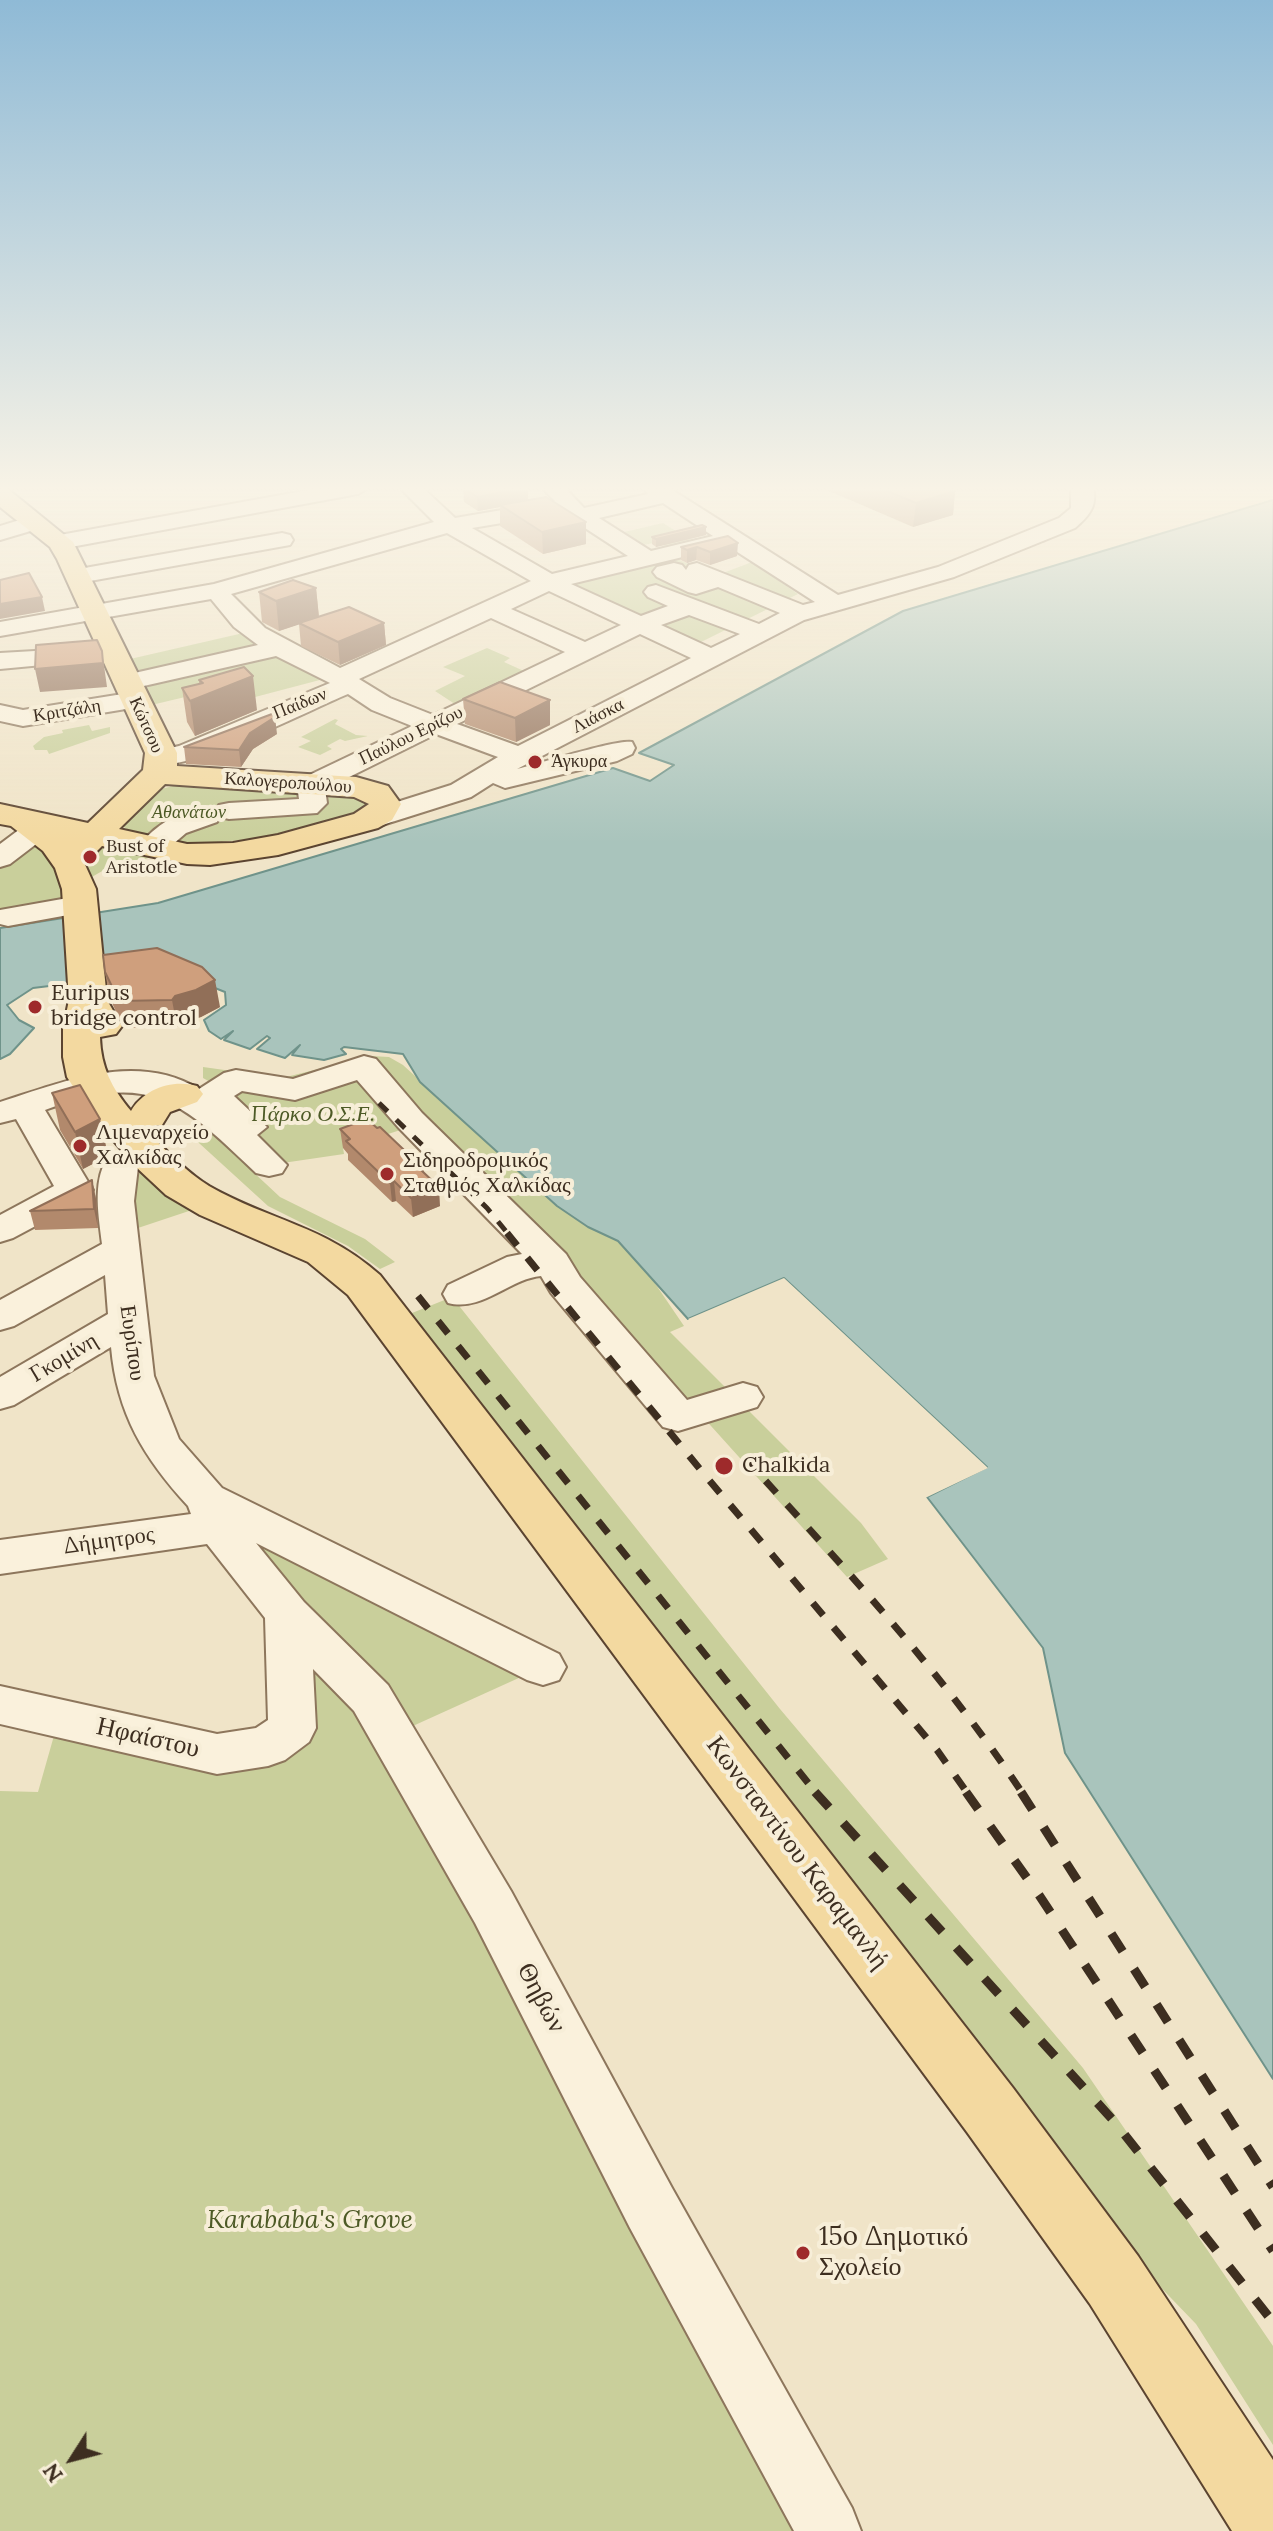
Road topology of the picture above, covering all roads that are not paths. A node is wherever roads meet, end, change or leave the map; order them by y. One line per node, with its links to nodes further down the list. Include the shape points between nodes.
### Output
1 (92, 606): 13 (main road, Κώτσου)
2 (128, 606): 13 (street)
3 (233, 606): 19 (street)
4 (494, 606): 11 (street, Παίδων)
5 (601, 606): 12 (street)
6 (615, 606): 12 (street)
7 (785, 606): 14 (street)
8 (823, 606): 14 (street, Λιάσκα)
9 (689, 607): 15 (street, Παύλου Ερίζου); 17 (street)
10 (268, 608): 19 (street)
11 (490, 608): 20 (street, Παίδων); 21 (street)
12 (607, 609): 15 (street)
13 (94, 612): 16 (street); 25 (main road, Κώτσου)
14 (801, 613): 17 (street, Λιάσκα)
15 (640, 625): 21 (street, Παύλου Ερίζου); 24 (street)
16 (0, 629)
17 (761, 633): 24 (street, Λιάσκα)
18 (388, 634): 20 (street)
19 (270, 642): 22 (street); 26 (street)
20 (412, 644): 26 (street, Παίδων)
21 (585, 652): 29 (street, Παύλου Ερίζου)
22 (220, 653): 25 (street); 27 (street)
23 (0, 661): 25 (street)
24 (705, 664): 31 (street, Λιάσκα)
25 (123, 674): 28 (street, Κριτζάλη); 33 (main road, Κώτσου)
26 (345, 681): 29 (street, via 379,703); 33 (street, Παίδων)
27 (236, 684)
28 (12, 715): 30 (street)
29 (437, 724): 32 (street); 36 (street, Παύλου Ερίζου)
30 (0, 733)
31 (560, 736): 32 (street, Λιάσκα); 35 (street, via 619,755)
32 (519, 756): 35 (street, Λιάσκα)
33 (159, 766): 37 (main road, Καλογεροπούλου); 41 (main road, Κώτσου)
34 (356, 787): 35 (street); 36 (main road, Καλογεροπούλου); 40 (main road, Καλογεροπούλου, via 385,801 380,813)
35 (461, 791): 40 (street, Λιάσκα)
36 (312, 801): 37 (main road, Καλογεροπούλου); 38 (street); 40 (street)
37 (211, 803): 38 (street); 42 (street, via 176,827)
38 (269, 809): 43 (street, via 251,816 245,832)
39 (20, 821): 41 (main road, Λιάσκα); 44 (street); 45 (main road, via 55,844)
40 (356, 823): 43 (main road, Λιάσκα)
41 (93, 833): 42 (main road, Λιάσκα); 45 (main road, Κώτσου, via 76,855)
42 (171, 849): 43 (main road, Λιάσκα, via 234,854); 45 (main road, via 139,859)
43 (262, 850)
44 (0, 858)
45 (80, 890): 46 (street); 48 (main road, Κωνσταντίνου Καραμανλή, via 88,998 80,1039)
46 (8, 917)
47 (373, 1079): 51 (street); 51 (street, via 364,1066 295,1090 236,1080 212,1095); 57 (street)
48 (104, 1086): 49 (street, via 147,1080); 50 (street, via 72,1101); 52 (main road, Κωνσταντίνου Καραμανλή)
49 (183, 1094): 51 (street); 52 (main road, via 155,1104)
50 (19, 1108): 54 (street)
51 (241, 1130): 53 (street)
52 (138, 1146): 54 (street); 56 (street, Ευρίπου, via 116,1201); 68 (main road, Κωνσταντίνου Καραμανλή, via 193,1195 315,1247 351,1272 466,1416 980,2097 1105,2268)
53 (269, 1165)
54 (74, 1190): 55 (street)
55 (0, 1230)
56 (122, 1249): 59 (street); 60 (street, Ευρίπου)
57 (553, 1263): 58 (street, via 520,1266); 62 (street, via 678,1417)
58 (462, 1294)
59 (0, 1317)
60 (127, 1320): 61 (street, Γκομίνη); 63 (street, Ευρίπου, via 134,1376 148,1418 170,1459)
61 (0, 1395)
62 (743, 1397)
63 (212, 1512): 64 (street, Δήμητρος); 65 (street, Θηβών); 66 (street)
64 (0, 1557)
65 (288, 1614): 67 (street, Ηφαίστου, via 292,1728 268,1746 217,1754); 69 (street, Θηβών, via 371,1698 493,1907)
66 (543, 1667)
67 (0, 1705)
68 (1273, 2527)
69 (829, 2531)

